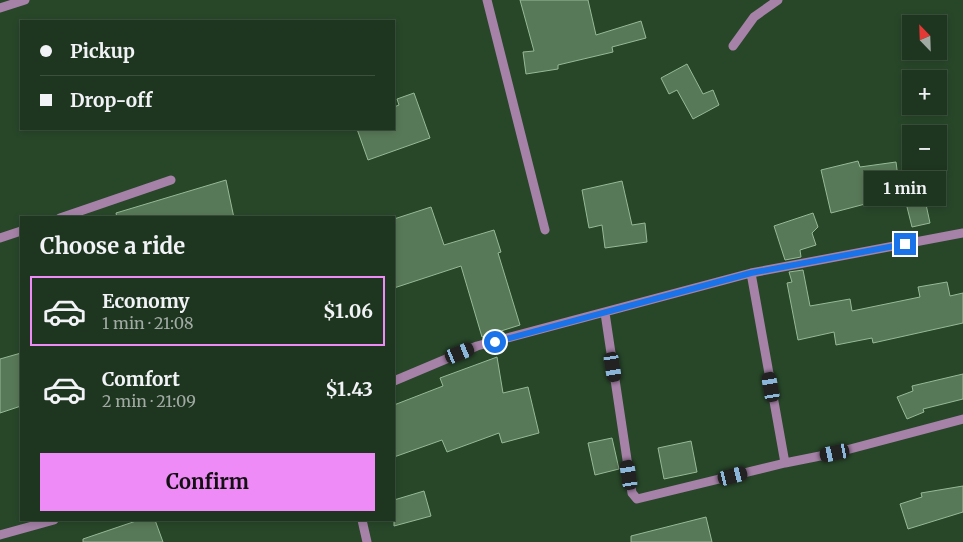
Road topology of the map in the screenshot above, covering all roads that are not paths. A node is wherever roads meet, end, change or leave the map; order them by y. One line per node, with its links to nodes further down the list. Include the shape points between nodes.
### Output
1 (24, 0): 4 (street)
2 (488, 0): 8 (street)
3 (778, 0): 5 (street, via 754,17)
4 (0, 8)
5 (733, 46)
6 (171, 180): 7 (street)
7 (66, 216)
8 (545, 230)
9 (20, 231): 11 (street)
10 (963, 233): 12 (street)
11 (0, 238)
12 (751, 273): 13 (street); 16 (street)
13 (605, 313): 14 (street, via 477,346); 16 (street, via 632,493 637,499)
14 (395, 381)
15 (963, 419): 16 (street)
16 (785, 463)
17 (50, 521): 19 (street)
18 (362, 521): 20 (street)
19 (0, 535)
20 (367, 542)

